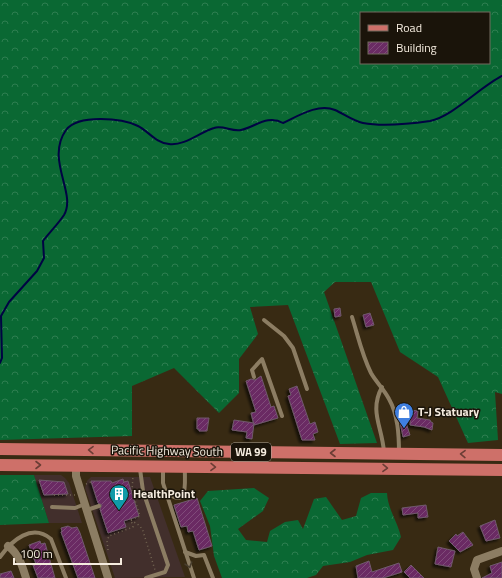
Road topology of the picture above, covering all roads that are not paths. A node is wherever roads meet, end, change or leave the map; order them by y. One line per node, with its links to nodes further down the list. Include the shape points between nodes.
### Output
1 (352, 317): 4 (lane, via 358,342 372,375)
2 (264, 320): 5 (lane, via 284,336 293,348)
3 (254, 377): 6 (lane, via 252,370 262,359)
4 (382, 387): 10 (lane, via 375,406 383,436); 11 (lane, via 395,414)
5 (308, 389)
6 (282, 416)
7 (0, 449): 8 (main road, Pacific Highway South / WA 99, one-way to 7)
8 (138, 451): 9 (main road, Pacific Highway South / WA 99); 16 (main road, via 127,458)
9 (189, 452): 10 (main road, Pacific Highway South / WA 99, one-way to 9); 20 (main road, via 162,459 147,459)
10 (384, 453): 11 (main road, Pacific Highway South / WA 99)
11 (399, 454): 12 (main road, Pacific Highway South / WA 99, one-way to 11)
12 (502, 455)
13 (0, 465): 15 (main road, Pacific Highway South / WA 99, one-way to 15)
14 (502, 465): 19 (main road)
15 (76, 466): 16 (main road, Pacific Highway South / WA 99); 25 (street, via 76,476)
16 (91, 466): 20 (main road, Pacific Highway South / WA 99)
17 (163, 466): 18 (main road, Pacific Highway South / WA 99); 20 (main road, Pacific Highway South / WA 99); 22 (lane, via 163,483)
18 (185, 466): 19 (main road, Pacific Highway South / WA 99, one-way to 19); 22 (lane, via 186,491 183,495 171,496)
19 (474, 469): 21 (main road, Pacific Highway South / WA 99)
20 (137, 470): 33 (lane, via 168,565 165,572)
21 (502, 470)
22 (166, 491): 28 (lane)
23 (99, 506): 25 (lane)
24 (52, 507): 25 (lane)
25 (85, 507): 32 (street)
26 (8, 546): 29 (lane); 30 (street, via 20,560); 31 (lane, via 26,534 46,534 55,547)
27 (502, 551): 36 (street, via 477,560 474,569)
28 (185, 552): 34 (lane, one-way to 34); 35 (lane, via 196,556 204,555)
29 (0, 557)
30 (26, 578)
31 (66, 578)
32 (108, 578)
33 (146, 578)
34 (194, 578)
35 (213, 578)
36 (477, 578)

